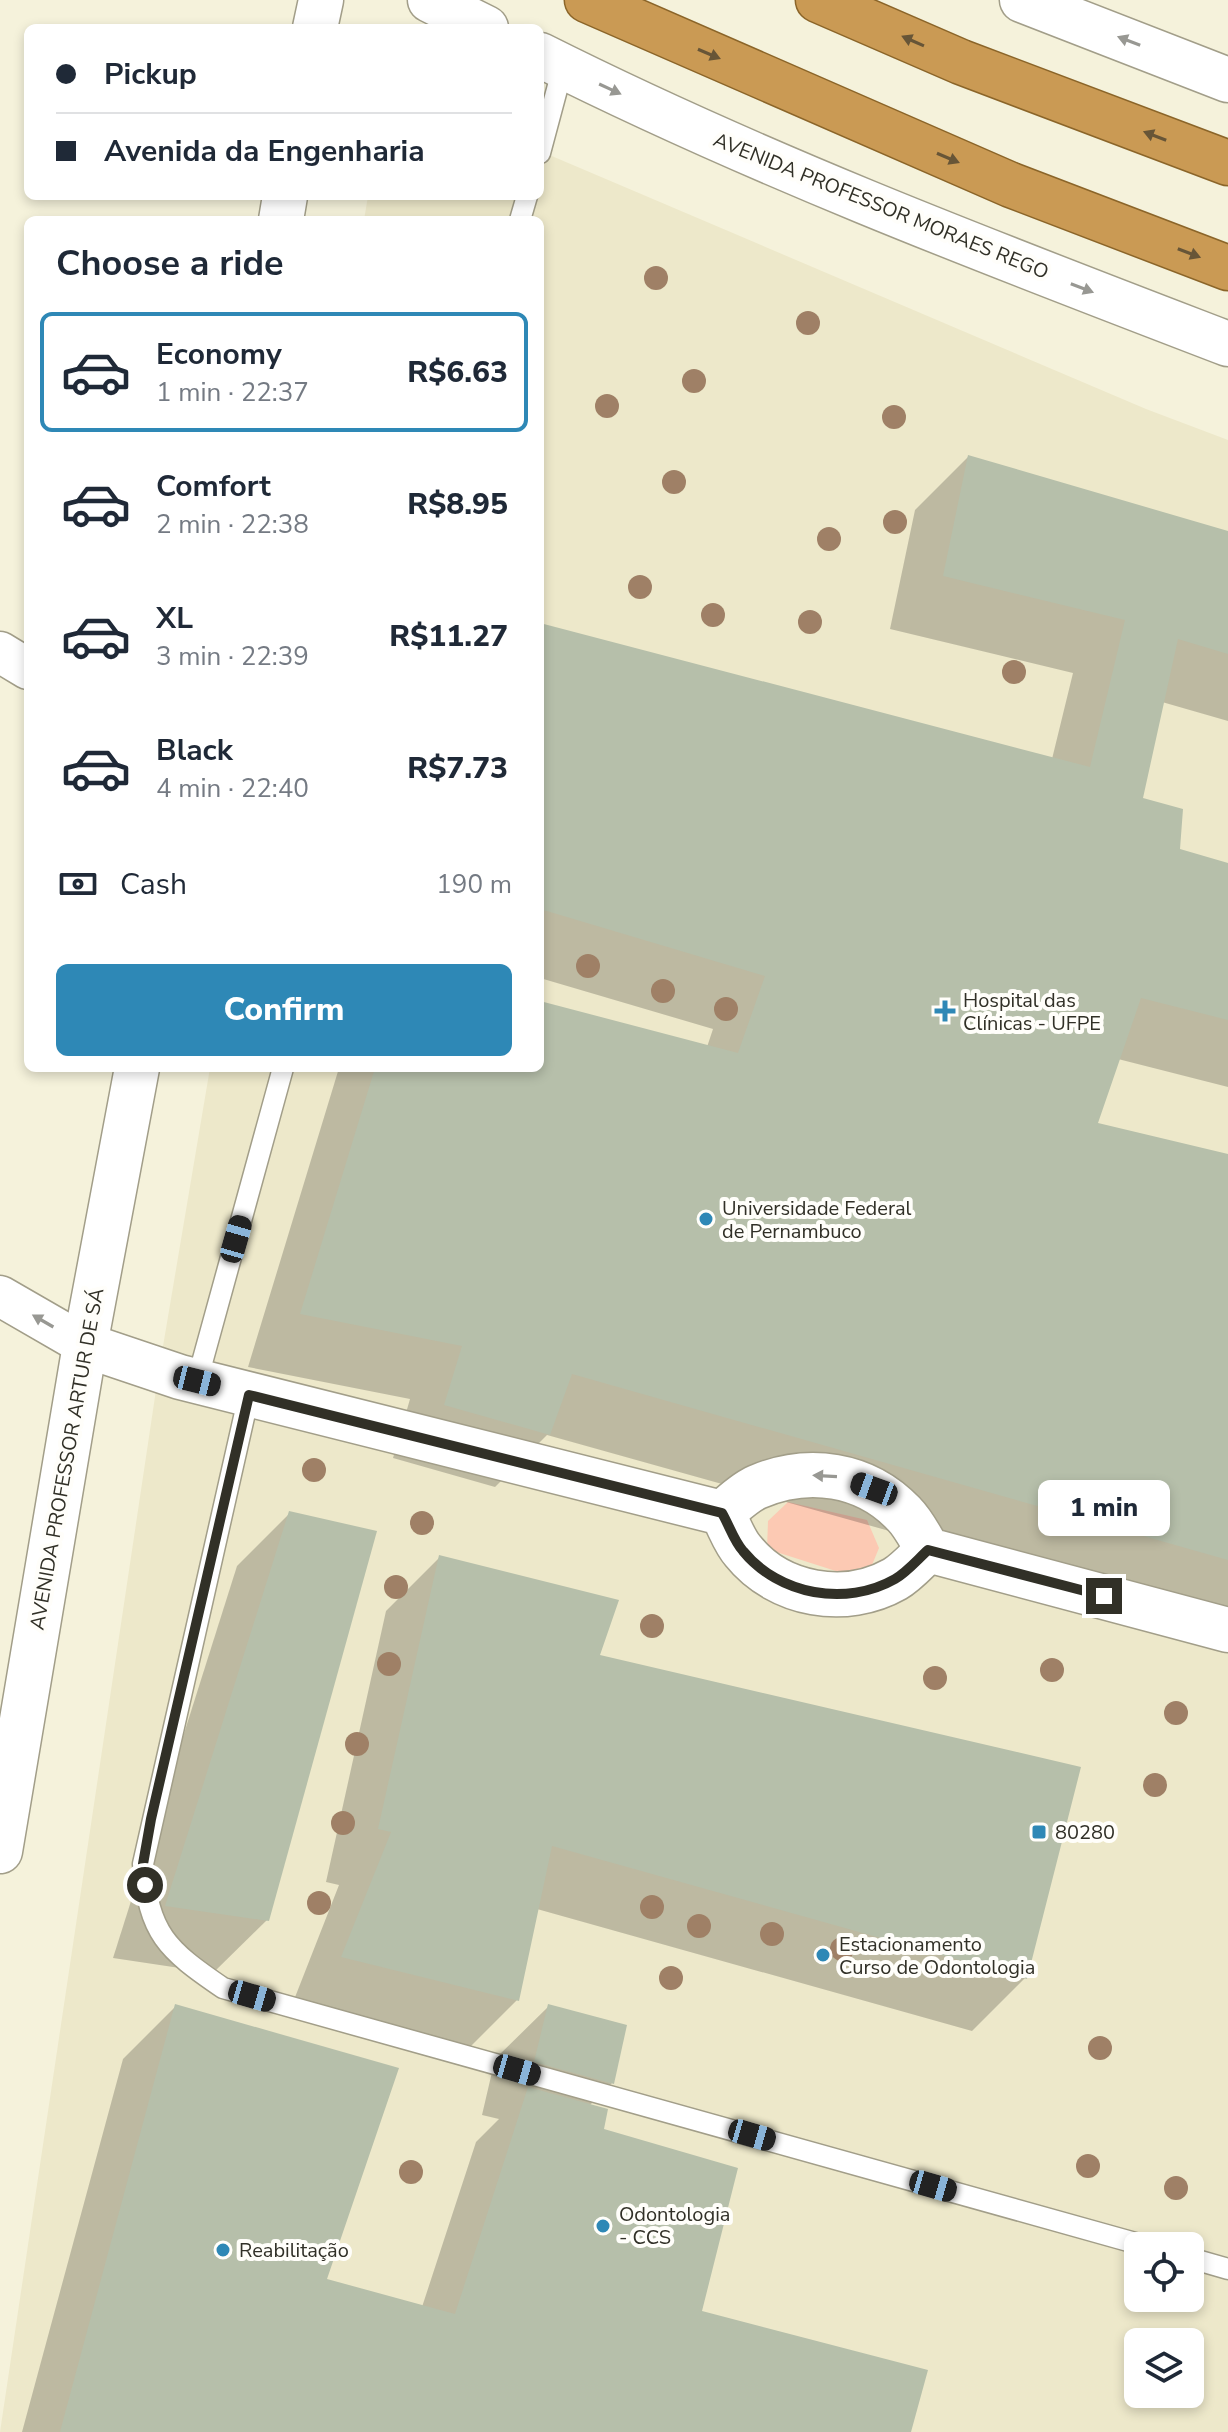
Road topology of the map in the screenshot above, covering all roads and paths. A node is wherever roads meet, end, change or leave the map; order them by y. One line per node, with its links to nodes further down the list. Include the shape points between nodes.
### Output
1 (321, 0): 6 (street)
2 (430, 0): 7 (street)
3 (587, 0): 12 (highway, one-way to 12, via 1011,185)
4 (818, 0): 11 (highway, one-way to 4, via 961,62)
5 (1022, 0): 9 (street, one-way to 5)
6 (316, 24)
7 (478, 24)
8 (552, 61): 10 (lane); 13 (street, AVENIDA PROFESSOR MORAES REGO, one-way to 13, via 705,134 948,236)
9 (1228, 80)
10 (544, 122)
11 (1228, 163)
12 (1228, 268)
13 (1228, 344)
14 (0, 652): 15 (street)
15 (24, 667)
16 (136, 1072): 19 (street, AVENIDA PROFESSOR ARTUR DE SÁ)
17 (282, 1072): 20 (lane)
18 (0, 1296): 19 (street, one-way to 18)
19 (85, 1345): 20 (street); 25 (street, AVENIDA PROFESSOR ARTUR DE SÁ)
20 (197, 1381): 21 (street)
21 (249, 1395): 22 (street); 26 (lane, via 143,1864 152,1917 162,1938 189,1965 223,1988)
22 (722, 1513): 23 (street, one-way to 22, via 905,1515 874,1489 834,1475 793,1475 754,1488); 23 (street, via 742,1551 774,1579 814,1594 856,1594 896,1579)
23 (928, 1550): 24 (street)
24 (1228, 1630)
25 (0, 1851)
26 (1124, 2240)
27 (1204, 2262): 28 (lane)
28 (1228, 2269)

